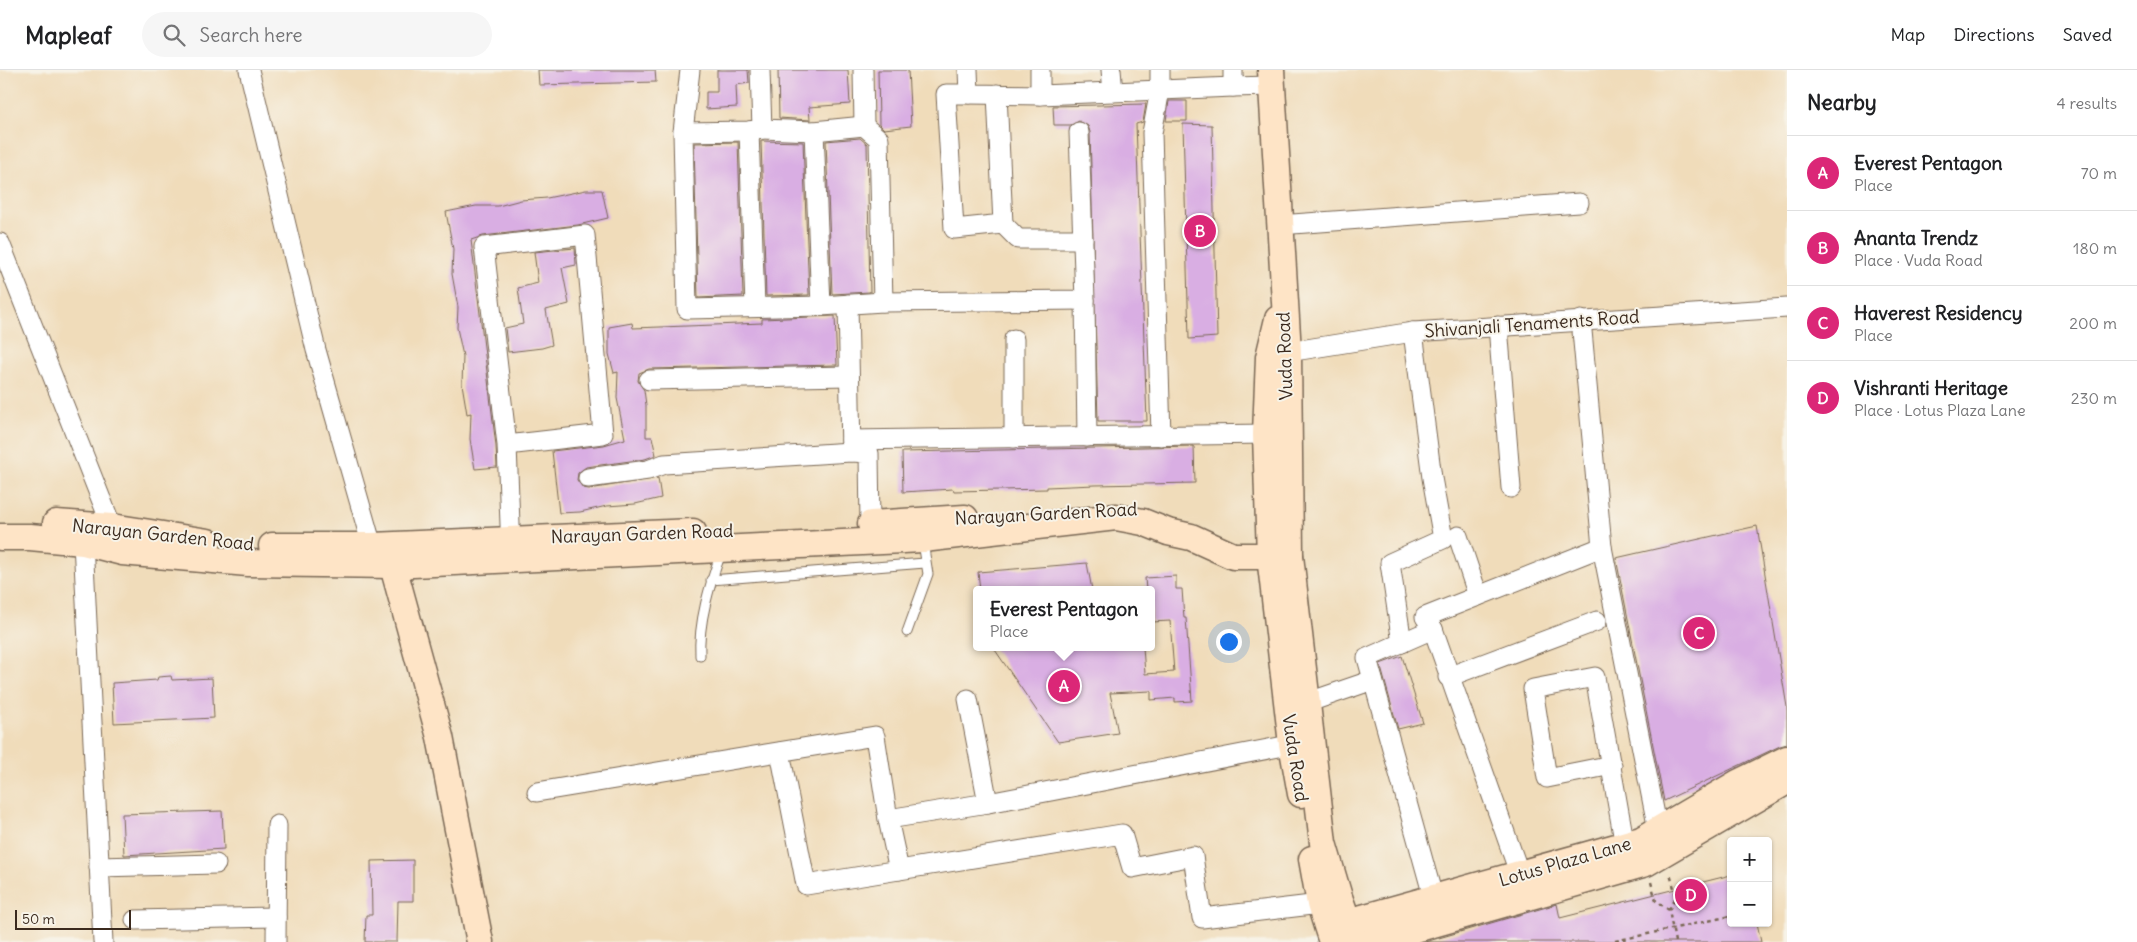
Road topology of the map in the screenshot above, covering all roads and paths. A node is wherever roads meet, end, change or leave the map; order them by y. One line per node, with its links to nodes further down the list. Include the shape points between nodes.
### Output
1 (249, 70): 59 (street, via 316,350)
2 (690, 70): 18 (street)
3 (760, 70): 16 (street)
4 (863, 70): 15 (street)
5 (968, 70): 12 (street)
6 (1040, 70): 14 (street)
7 (1111, 70): 11 (street)
8 (1160, 70): 10 (street)
9 (1250, 81): 10 (street); 22 (street)
10 (1160, 90): 11 (street); 40 (street, via 1152,133)
11 (1112, 92): 14 (street)
12 (969, 94): 13 (street); 21 (street, via 946,94 954,229)
13 (997, 94): 14 (street); 21 (street)
14 (1040, 95)
15 (864, 126): 17 (street); 27 (street, via 880,139)
16 (755, 130): 17 (street); 18 (street); 30 (street)
17 (814, 131): 29 (street)
18 (683, 132): 30 (street, via 687,309)
19 (1079, 132): 23 (street)
20 (1580, 203): 22 (street)
21 (1003, 224): 23 (street, via 1018,239)
22 (1279, 225): 25 (street)
23 (1083, 239): 26 (street)
24 (0, 243): 48 (street)
25 (1283, 296): 36 (street, Vuda Road); 39 (street, Vuda Road, via 1269,357)
26 (1085, 300): 27 (street); 41 (street)
27 (883, 302): 28 (street)
28 (848, 304): 29 (street); 37 (street)
29 (822, 306): 30 (street)
30 (755, 307)
31 (1787, 308): 32 (street, Shivanjali Tenaments Road)
32 (1581, 320): 33 (street, Shivanjali Tenaments Road); 54 (street)
33 (1498, 326): 34 (street, Shivanjali Tenaments Road); 46 (street)
34 (1413, 332): 36 (street); 66 (street, Shivanjali Tenaments Road, via 1443,539 1390,564)
35 (1014, 340): 42 (street)
36 (1288, 352): 60 (street, Vuda Road)
37 (849, 376): 38 (street); 44 (street)
38 (649, 380)
39 (1266, 434): 40 (street); 60 (street, Vuda Road)
40 (1161, 436): 41 (street)
41 (1087, 437): 42 (street)
42 (1014, 438): 44 (street)
43 (507, 445): 43 (street, via 484,247 585,235 603,434); 56 (street)
44 (851, 446): 45 (street, via 664,464 648,470); 49 (street, via 869,453)
45 (588, 478)
46 (1511, 488)
47 (0, 520): 48 (street, Narayan Garden Road)
48 (112, 527): 58 (street); 59 (street, Narayan Garden Road, via 236,546)
49 (868, 533): 52 (street, Narayan Garden Road, via 1124,506 1172,519); 55 (street, Narayan Garden Road); 56 (street, Narayan Garden Road); 57 (street, Narayan Garden Road)
50 (1458, 536): 62 (street)
51 (0, 537): 53 (street, Narayan Garden Road)
52 (1191, 537): 57 (street, Narayan Garden Road, via 1116,517); 60 (street)
53 (83, 542): 58 (street, Narayan Garden Road); 83 (street)
54 (1602, 547): 62 (street); 81 (street)
55 (722, 548): 56 (street, Narayan Garden Road); 61 (lane)
56 (511, 550): 59 (street, Narayan Garden Road)
57 (924, 551): 61 (lane); 65 (lane, via 928,574)
58 (122, 552): 59 (street, Narayan Garden Road, via 248,563)
59 (382, 555): 97 (street, via 433,773); 98 (street, via 440,737)
60 (1259, 556): 71 (street, Vuda Road); 72 (street, Vuda Road)
61 (711, 580): 67 (lane)
62 (1478, 596): 64 (street, via 1425,617)
63 (1597, 621): 68 (street)
64 (1433, 629): 66 (street); 68 (street)
65 (907, 632)
66 (1402, 643): 69 (street, via 1367,658)
67 (700, 656)
68 (1448, 677): 85 (street)
69 (1373, 680): 71 (street); 86 (street)
70 (968, 699): 78 (street)
71 (1306, 703): 72 (street, Vuda Road)
72 (1301, 742): 78 (street); 87 (street, Vuda Road)
73 (780, 752): 77 (street); 79 (street, via 875,736); 84 (street, via 806,884)
74 (1787, 759): 81 (street, Lotus Plaza Lane, via 1738,783)
75 (1612, 765): 75 (street, via 1595,677 1533,689 1547,778); 81 (street)
76 (1787, 781): 81 (street, Lotus Plaza Lane)
77 (537, 792)
78 (988, 803): 79 (street)
79 (888, 819): 84 (street)
80 (277, 825): 89 (street)
81 (1646, 847): 85 (street, Lotus Plaza Lane); 88 (path, via 1656,901); 88 (path, via 1676,894); 99 (street, Lotus Plaza Lane)
82 (216, 864): 83 (street)
83 (99, 867): 95 (street)
84 (899, 870): 87 (street, via 1122,834 1132,868 1193,856 1202,918)
85 (1520, 875): 86 (street, Lotus Plaza Lane)
86 (1434, 900): 93 (street, Lotus Plaza Lane)
87 (1330, 901): 93 (street, Vuda Road)
88 (1668, 910): 92 (path)
89 (276, 917): 91 (street); 96 (street)
90 (1727, 917): 92 (path)
91 (135, 920)
92 (1672, 928): 94 (path); 100 (path)
93 (1341, 934)
94 (1615, 941)
95 (103, 942)
96 (276, 942)
97 (464, 942)
98 (480, 942)
99 (1370, 942)
100 (1675, 942)

